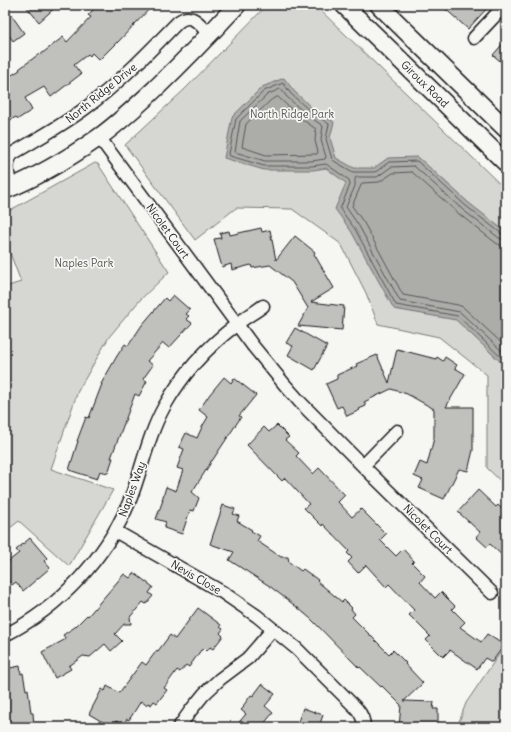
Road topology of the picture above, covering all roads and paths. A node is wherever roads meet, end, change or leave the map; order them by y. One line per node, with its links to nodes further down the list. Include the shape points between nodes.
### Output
1 (238, 5): 5 (main road, North Ridge Drive)
2 (344, 5): 9 (main road, Giroux Road)
3 (379, 5): 7 (main road)
4 (505, 5): 6 (street)
5 (209, 34): 8 (main road, North Ridge Drive, via 135,107); 10 (street, North Ridge Drive, via 194,19 186,18 178,22 138,63 97,99 12,154 7,170)
6 (474, 38)
7 (506, 129)
8 (99, 137): 10 (main road, North Ridge Drive, via 49,168); 12 (street, Nicolet Court)
9 (506, 163)
10 (8, 189)
11 (263, 306): 12 (street)
12 (236, 324): 14 (street, Nicolet Court, via 300,402); 15 (street, Naples Way, via 199,358 165,405 148,442 129,502)
13 (397, 431): 14 (street)
14 (363, 466): 16 (street, Nicolet Court)
15 (115, 531): 17 (street, Nevis Close, via 222,592); 18 (street, Naples Way, via 102,551 69,590 35,618)
16 (492, 593)
17 (274, 629): 19 (street, via 248,658 204,694); 20 (street, Nevis Close, via 357,708 364,720)
18 (5, 635)
19 (179, 727)
20 (364, 727)

